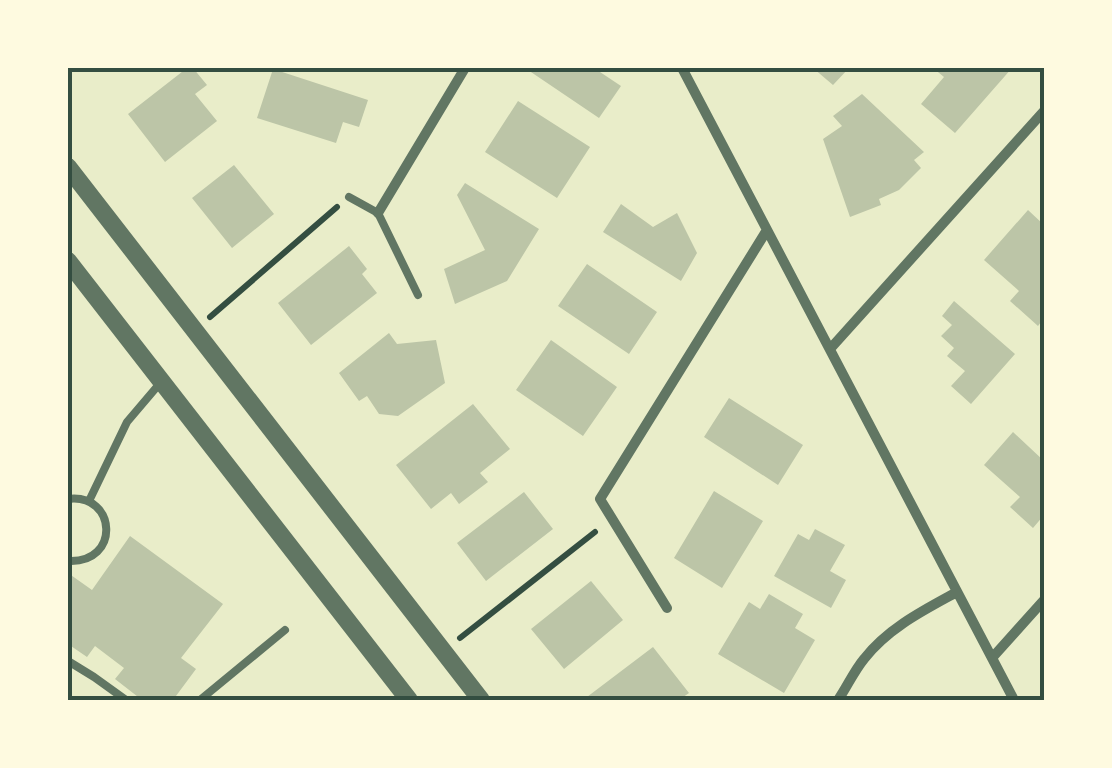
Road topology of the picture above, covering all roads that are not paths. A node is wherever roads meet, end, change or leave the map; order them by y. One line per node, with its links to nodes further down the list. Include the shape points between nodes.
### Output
1 (465, 68): 8 (street)
2 (682, 68): 9 (street)
3 (1044, 111): 5 (street)
4 (1044, 130): 5 (street)
5 (1026, 134): 12 (street)
6 (68, 168): 26 (street)
7 (350, 197): 8 (lane)
8 (378, 213): 11 (lane)
9 (767, 230): 12 (street); 19 (street, via 600,499)
10 (68, 261): 13 (street)
11 (418, 295)
12 (830, 349): 17 (street)
13 (162, 382): 15 (lane, via 127,422); 25 (street)
14 (68, 499): 15 (lane)
15 (88, 501): 16 (lane, via 104,519 104,544 86,560)
16 (68, 561)
17 (957, 592): 21 (street); 27 (street, via 882,641)
18 (1044, 600): 21 (street)
19 (667, 608)
20 (284, 630): 24 (lane)
21 (992, 658): 28 (street)
22 (68, 662): 23 (lane)
23 (126, 700)
24 (200, 700)
25 (409, 700)
26 (481, 700)
27 (838, 700)
28 (1014, 700)

